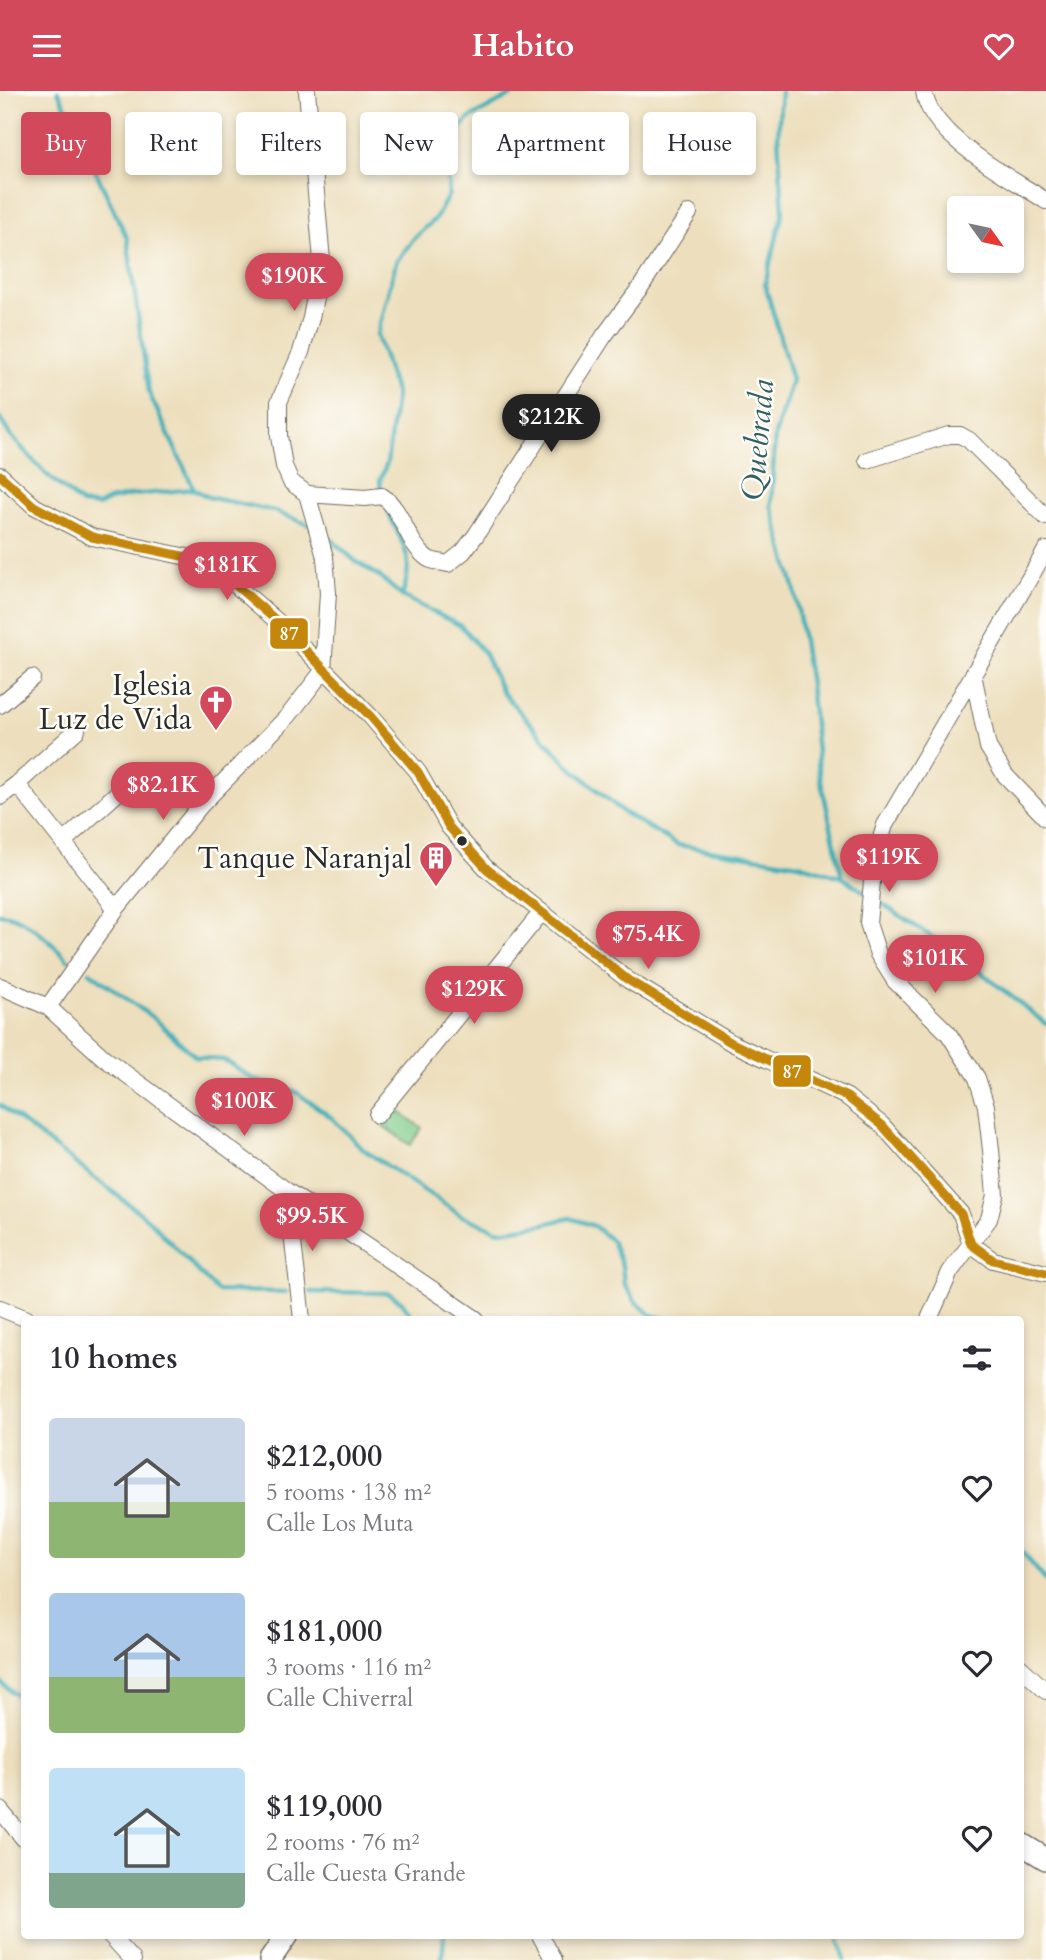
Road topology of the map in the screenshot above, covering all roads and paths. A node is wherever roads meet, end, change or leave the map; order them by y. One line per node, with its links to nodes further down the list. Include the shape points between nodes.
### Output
1 (307, 91): 7 (street, via 322,261 301,352 279,402 284,466 291,482)
2 (924, 91): 3 (street, via 934,118 951,137)
3 (1046, 201)
4 (690, 213): 7 (street, via 476,535 449,563 429,560 390,502 378,496)
5 (867, 460): 8 (street, via 960,435)
6 (0, 475): 10 (street, via 34,506 92,537 201,560 217,569 278,622)
7 (307, 495): 10 (street, via 325,557 328,593)
8 (1046, 517)
9 (1046, 550): 11 (street)
10 (323, 671): 20 (street, via 289,715 201,805); 21 (street, via 418,772 449,827 487,869)
11 (974, 674): 18 (street, via 988,747 1005,775); 26 (street, via 885,825 874,861 868,923 878,954 895,981 948,1033 976,1078 986,1106 995,1195 989,1219)
12 (32, 678): 13 (street)
13 (0, 705)
14 (77, 730): 16 (street)
15 (132, 779): 19 (street)
16 (17, 785): 17 (street); 19 (street)
17 (0, 797)
18 (1046, 818)
19 (63, 842): 20 (street)
20 (116, 909): 23 (street)
21 (541, 913): 24 (street); 26 (street, via 628,980 732,1043 847,1097 882,1125 961,1214)
22 (0, 986): 23 (street)
23 (48, 1007): 25 (street, via 104,1058)
24 (377, 1115)
25 (287, 1192): 29 (street); 30 (street)
26 (971, 1244): 27 (street, via 993,1260); 31 (street, via 950,1272)
27 (1046, 1273)
28 (0, 1308): 32 (street)
29 (302, 1316)
30 (472, 1316)
31 (930, 1316)
32 (21, 1317)
33 (1024, 1671): 34 (street)
34 (1046, 1691)
35 (0, 1810): 36 (street)
36 (21, 1835)
37 (1024, 1845): 38 (main road)
38 (1046, 1859)
39 (114, 1939): 42 (street)
40 (284, 1939): 43 (main road)
41 (542, 1939): 44 (street)
42 (133, 1960)
43 (270, 1960)
44 (554, 1960)

